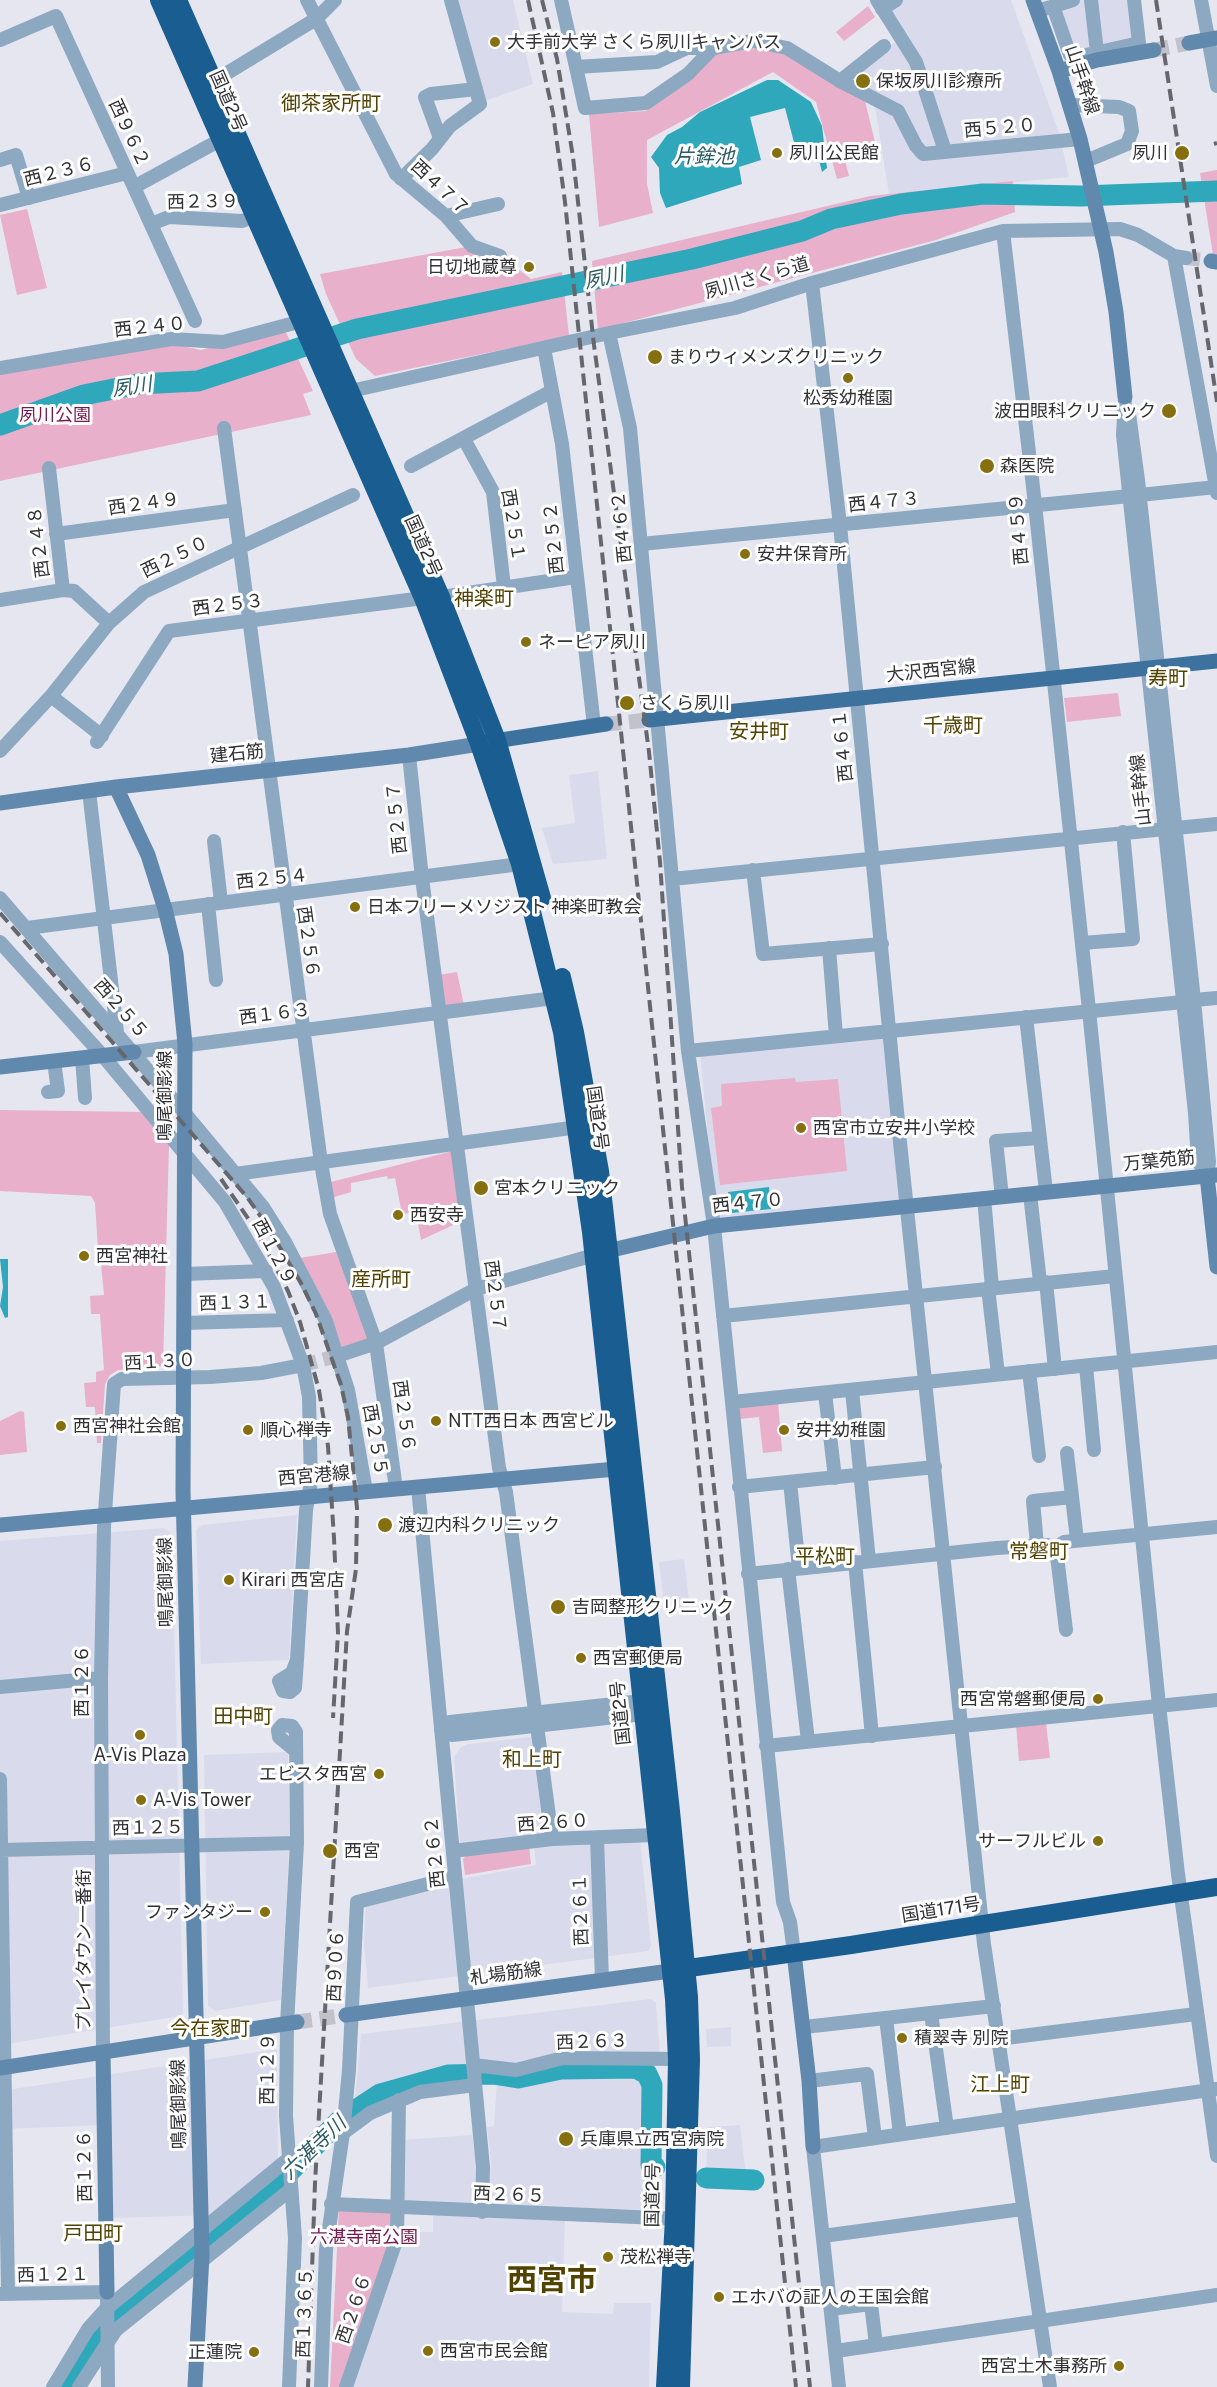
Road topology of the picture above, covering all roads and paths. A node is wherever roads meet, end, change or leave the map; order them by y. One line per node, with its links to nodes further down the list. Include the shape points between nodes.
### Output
1 (159, 0): 31 (highway, 国道2号)
2 (178, 0): 25 (highway, 国道2号)
3 (307, 0): 15 (street, 西４７７)
4 (335, 0): 15 (street)
5 (451, 0): 28 (street)
6 (561, 0): 23 (street)
7 (896, 0): 12 (street)
8 (1073, 0): 14 (street)
9 (1091, 0): 22 (street)
10 (1134, 0): 22 (street, via 1139,43)
11 (1201, 0): 16 (street)
12 (880, 4): 33 (street, via 915,62)
13 (1035, 6): 14 (street); 24 (street, 山手幹線)
14 (1053, 6): 22 (street, via 1070,55)
15 (316, 19): 25 (street); 37 (street, 西４７７)
16 (1213, 39): 18 (street); 27 (street)
17 (0, 40): 36 (street, 西９６２, via 56,16)
18 (1189, 43)
19 (884, 46): 26 (street)
20 (713, 48): 23 (street, via 687,48 657,62); 23 (street, via 688,74 646,103 585,108); 26 (street, via 753,42 787,48)
21 (1154, 50): 24 (street)
22 (1097, 52)
23 (576, 67)
24 (1059, 71): 29 (street, 山手幹線)
25 (214, 81): 50 (highway, 国道2号)
26 (840, 81): 33 (street, 西５２０, via 898,111 923,154)
27 (1217, 86)
28 (476, 89): 30 (street, via 480,104); 30 (street, via 425,97)
29 (1071, 105): 32 (street, 山手幹線); 35 (street, via 1129,111 1132,131 1127,144)
30 (440, 138): 37 (street)
31 (222, 139): 38 (street); 42 (highway, 国道2号)
32 (1080, 139): 33 (street, 西５２０); 35 (street, 山手幹線)
33 (945, 151)
34 (0, 160): 39 (street, via 16,155)
35 (1087, 168): 45 (street, 山手幹線)
36 (127, 173): 38 (street, 西９６２); 39 (street, 西２３６)
37 (401, 179): 43 (street, 西４７７)
38 (134, 187): 44 (street, 西９６２)
39 (29, 198): 41 (street, 西２３６)
40 (498, 204): 43 (street)
41 (0, 205)
42 (256, 216): 44 (street, 西２３９, via 242,221 169,217); 50 (highway, 国道2号)
43 (446, 216): 47 (street, 西４７７, via 472,246)
44 (150, 224): 49 (street, 西９６２)
45 (1101, 228): 46 (street, 夙川さくら道); 56 (street, 山手幹線, via 1116,312); 61 (street, 夙川さくら道, via 1138,235 1180,257)
46 (1004, 231): 48 (street, 夙川さくら道); 64 (street, 西４５９)
47 (500, 256)
48 (812, 283): 51 (street, 夙川さくら道, via 735,308); 66 (street, 西４６１)
49 (195, 321)
50 (310, 324): 53 (street, 西２４０, via 223,342 171,339); 55 (highway, 国道2号)
51 (609, 333): 52 (street, 夙川さくら道); 68 (street, 西４６２, via 630,428)
52 (544, 348): 54 (street, 西２５２); 55 (street, 夙川さくら道)
53 (0, 368)
54 (552, 391): 58 (street); 70 (street, 西２５２, via 562,444)
55 (343, 393): 73 (highway, 国道2号)
56 (1125, 397): 63 (street, 山手幹線, via 1123,435)
57 (224, 428): 65 (street, 西２５６)
58 (464, 439): 59 (street); 71 (street, 西２５１, via 493,492)
59 (411, 466)
60 (49, 468): 67 (street, 西２４８)
61 (1216, 490): 63 (street, 西４７３)
62 (353, 495): 69 (street, 西２５０)
63 (1135, 496): 64 (street, 西４７３); 78 (street, 山手幹線)
64 (1035, 504): 66 (street, 西４７３); 79 (street, 西４５９)
65 (236, 510): 67 (street, 西２４９); 69 (street, 西２５６)
66 (840, 525): 68 (street, 西４７３); 81 (street, 西４６１)
67 (56, 534): 72 (street, 西２４８)
68 (641, 544): 82 (street, 西４６２)
69 (240, 545): 75 (street, 西２５６); 76 (street, 西２５０, via 144,592)
70 (576, 577): 71 (street, 西２５３); 83 (street, 西２５２)
71 (504, 587): 73 (street, 西２５３)
72 (63, 590): 74 (street); 76 (street, 西２４８, via 74,591)
73 (432, 598): 75 (street, 西２５３); 84 (highway, 国道2号)
74 (0, 600)
75 (251, 620): 80 (street, 西２５３, via 169,631 100,739); 87 (street, 西２５６)
76 (109, 623): 80 (street, 西２５０)
77 (1217, 661): 78 (main road, 大沢西宮線)
78 (1153, 670): 79 (main road, 大沢西宮線); 92 (street, 山手幹線)
79 (1053, 679): 81 (main road, 大沢西宮線); 94 (street, 西４５９)
80 (51, 696): 85 (street, 西２５０)
81 (856, 698): 82 (main road, 大沢西宮線); 96 (street, 西４６１)
82 (654, 719): 100 (street, 西４６２)
83 (600, 725): 84 (main road)
84 (488, 742): 86 (street, 建石筋); 97 (highway, 国道2号); 146 (highway, 国道2号, via 534,864 575,1032 600,1171)
85 (0, 751)
86 (409, 755): 87 (street, 建石筋); 99 (street, 西２５７)
87 (267, 770): 88 (street, 建石筋); 101 (street, 西２５６)
88 (116, 788): 89 (street, 建石筋); 104 (street, 鳴尾御影線, via 148,855)
89 (89, 791): 90 (street, 建石筋); 105 (street)
90 (0, 803)
91 (1217, 824): 92 (street)
92 (1170, 828): 93 (street); 114 (street, 山手幹線)
93 (1123, 832): 94 (street); 109 (street, via 1133,939)
94 (1070, 838): 96 (street); 109 (street, 西４５９)
95 (214, 841): 103 (street)
96 (874, 857): 98 (street); 108 (street, 西４６１)
97 (520, 864): 99 (street, 西２５４); 112 (highway, 国道2号)
98 (753, 870): 100 (street); 110 (street, via 763,954)
99 (422, 878): 101 (street, 西２５４); 116 (street, 西２５７)
100 (672, 879): 123 (street, 西４６２)
101 (284, 896): 103 (street, 西２５４); 118 (street, 西２５６)
102 (0, 898): 106 (street, 西２５５)
103 (214, 903): 104 (street, 西２５４); 111 (street)
104 (165, 909): 105 (street, 西２５４); 122 (street, 鳴尾御影線, via 176,954)
105 (105, 917): 106 (street, 西２５４); 120 (street)
106 (27, 928): 120 (street, 西２５５)
107 (0, 942): 125 (street, 西１２９)
108 (882, 944): 110 (street); 119 (street, 西４６１)
109 (1082, 944): 115 (street, 西４５９)
110 (828, 948): 121 (street)
111 (216, 980)
112 (555, 998): 116 (street, 西１６３); 132 (highway, 国道2号)
113 (1217, 998): 114 (street)
114 (1188, 1001): 115 (street); 138 (street, 山手幹線, via 1198,1161)
115 (1089, 1010): 117 (street); 139 (street, 西４５９)
116 (440, 1014): 118 (street, 西１６３); 134 (street, 西２５７)
117 (1026, 1017): 119 (street); 133 (street)
118 (302, 1030): 122 (street, 西１６３); 136 (street, 西２５６)
119 (889, 1031): 121 (street); 144 (street, 西４６１)
120 (117, 1032): 124 (street, 西２５５)
121 (836, 1036): 123 (street)
122 (185, 1044): 124 (street, 西１６３); 131 (street, 鳴尾御影線)
123 (688, 1051): 145 (street, 西４６２)
124 (134, 1052): 125 (street, 西１６３); 131 (street, 西２５５)
125 (103, 1056): 126 (street, 西１６３); 135 (street, 西１２９)
126 (81, 1058): 127 (street, 西１６３); 130 (street)
127 (54, 1061): 128 (street, 西１６３); 129 (street, via 58,1091)
128 (0, 1067)
129 (48, 1092)
130 (85, 1098)
131 (183, 1111): 135 (street, 鳴尾御影線); 137 (street, 西２５５)
132 (578, 1128): 134 (street); 146 (highway, 国道2号)
133 (1040, 1138): 140 (street); 142 (street, via 996,1141)
134 (459, 1142): 136 (street); 153 (street, 西２５７)
135 (184, 1151): 148 (street, 西１２９, via 225,1202); 149 (street, 鳴尾御影線)
136 (321, 1163): 137 (street); 158 (street, 西２５６, via 330,1214)
137 (235, 1174): 160 (street, 西２５５, via 263,1206 302,1271)
138 (1212, 1176): 139 (street, 万葉苑筋); 147 (street, 山手幹線)
139 (1106, 1186): 140 (street, 万葉苑筋); 150 (street, 西４５９)
140 (1046, 1191): 141 (street, 万葉苑筋)
141 (1030, 1194): 142 (street, 万葉苑筋); 151 (street)
142 (1002, 1197): 143 (street, 西４７０)
143 (984, 1198): 144 (street, 西４７０); 152 (street)
144 (909, 1206): 145 (street, 西４７０); 154 (street, 西４６１)
145 (714, 1226): 146 (street, 西４７０); 155 (street, 西４６２)
146 (601, 1253): 153 (street); 176 (highway, 国道2号)
147 (1217, 1267)
148 (266, 1271): 149 (street); 156 (street, 西１２９)
149 (184, 1274): 157 (street, 鳴尾御影線)
150 (1115, 1276): 151 (street); 161 (street, 西４５９)
151 (1043, 1282): 152 (street); 164 (street)
152 (990, 1287): 154 (street); 166 (street)
153 (476, 1289): 158 (street); 179 (street, 西２５７)
154 (916, 1294): 155 (street); 168 (street, 西４６１)
155 (723, 1316): 171 (street, 西４６２)
156 (286, 1320): 157 (street, 西１３１); 162 (street, 西１２９)
157 (184, 1323): 167 (street, 鳴尾御影線)
158 (376, 1343): 160 (street); 183 (street, 西２５６)
159 (1217, 1352): 161 (street)
160 (338, 1356): 184 (street, 西２５５)
161 (1124, 1361): 163 (street); 191 (street, 西４５９)
162 (303, 1365): 167 (street, 西１３０, via 261,1373); 185 (street, 西１２９, via 309,1397)
163 (1086, 1366): 164 (street); 172 (street)
164 (1055, 1369): 165 (street)
165 (1029, 1371): 166 (street); 174 (street)
166 (998, 1374): 168 (street)
167 (184, 1378): 187 (street, 鳴尾御影線); 188 (street, 西１３０, via 122,1379 114,1384)
168 (926, 1382): 169 (street); 175 (street, 西４６１)
169 (852, 1390): 170 (street); 177 (street)
170 (825, 1393): 171 (street); 178 (street)
171 (732, 1402): 182 (street, 西４６２)
172 (1094, 1450)
173 (1067, 1453): 186 (street)
174 (1039, 1456)
175 (935, 1467): 177 (street); 195 (street, 西４６１)
176 (624, 1468): 179 (street, 西宮港線); 205 (highway, 国道2号)
177 (860, 1475): 178 (street); 196 (street)
178 (835, 1478): 180 (street)
179 (502, 1480): 181 (street, 西宮港線); 206 (street, 西２５７)
180 (790, 1482): 182 (street); 197 (street)
181 (418, 1487): 183 (street, 西宮港線); 208 (street, 西２６２)
182 (740, 1487): 198 (street, 西４６２)
183 (396, 1489): 184 (street, 西宮港線)
184 (366, 1491): 185 (street, 西宮港線)
185 (309, 1497): 187 (street, 西宮港線); 200 (street, 西１２９)
186 (1072, 1497): 192 (street); 193 (street, via 1033,1501)
187 (184, 1508): 188 (street, 西宮港線); 218 (street, 鳴尾御影線)
188 (105, 1515): 189 (street, 西宮港線); 201 (street, 西１２６)
189 (0, 1525)
190 (1217, 1527): 191 (street)
191 (1141, 1535): 192 (street); 204 (street, 西４５９)
192 (1077, 1540): 194 (street)
193 (1037, 1545): 194 (street); 195 (street)
194 (1056, 1548): 199 (street)
195 (944, 1554): 196 (street); 207 (street, 西４６１)
196 (862, 1561): 197 (street); 209 (street)
197 (794, 1568): 198 (street); 210 (street)
198 (748, 1574): 211 (street, 西４６２)
199 (1066, 1630)
200 (297, 1660)
201 (101, 1678): 202 (street); 219 (street, 西１２６)
202 (0, 1687)
203 (1217, 1700): 204 (street)
204 (1159, 1705): 207 (street); 224 (street, 西４５９)
205 (650, 1706): 206 (street); 214 (highway, 国道2号); 227 (highway, 国道2号)
206 (534, 1719): 208 (street, via 450,1722); 216 (street, 西２５７)
207 (962, 1727): 209 (street); 225 (street, 西４６１)
208 (441, 1730): 221 (street, 西２６２)
209 (872, 1736): 210 (street)
210 (808, 1741): 211 (street)
211 (766, 1746): 226 (street, 西４６２, via 783,1902)
212 (296, 1751): 217 (street, 西１２９)
213 (0, 1779): 220 (street)
214 (655, 1835): 215 (street, 西２６０); 227 (highway, 国道2号)
215 (597, 1838): 216 (street, 西２６０); 228 (street, 西２６１)
216 (552, 1839): 221 (street, 西２６０)
217 (297, 1843): 218 (street, 西１２５); 235 (street, 西１２９)
218 (192, 1845): 219 (street, 西１２５); 237 (street, 鳴尾御影線)
219 (103, 1847): 220 (street, 西１２５); 239 (street, プレイタウン一番街)
220 (1, 1850): 241 (street)
221 (453, 1851): 222 (street, 西２６２)
222 (455, 1877): 229 (street, 西２６２); 232 (street, 西９０６, via 357,1902)
223 (1217, 1887): 224 (highway, 国道171号)
224 (1180, 1893): 225 (highway, 国道171号); 233 (street, 西４５９)
225 (982, 1924): 226 (highway, 国道171号); 230 (street, 西４６１)
226 (794, 1953): 227 (highway, 国道171号); 236 (street)
227 (678, 1970): 228 (street, 札場筋線); 240 (highway, 国道2号); 259 (highway, 国道2号, via 691,2060)
228 (602, 1980): 229 (street, 札場筋線)
229 (467, 1999): 232 (street, 札場筋線); 242 (street, 西２６２)
230 (994, 2006): 231 (street); 238 (street, 西４６１)
231 (931, 2013): 234 (street); 247 (street)
232 (349, 2014): 248 (street, 西９０６)
233 (1196, 2014): 238 (street); 244 (street, 西４５９)
234 (886, 2018): 236 (street); 249 (street)
235 (292, 2023): 237 (street); 253 (street, 西１２９)
236 (804, 2027): 243 (street)
237 (197, 2038): 239 (street); 260 (street, 鳴尾御影線)
238 (998, 2039): 246 (street, 西４６１)
239 (103, 2052): 241 (street); 263 (street, 西１２６)
240 (677, 2059): 242 (street, 西２６３, via 563,2058); 259 (highway, 国道2号)
241 (1, 2068): 264 (street)
242 (474, 2075): 245 (street, 西２６３); 258 (street, 西２６２, via 483,2167)
243 (809, 2081): 250 (street, via 867,2074); 251 (street)
244 (1212, 2090): 246 (street); 252 (street, 西４５９)
245 (399, 2100): 248 (street, 西２６３); 256 (street, 西２６６)
246 (1008, 2119): 247 (street); 257 (street, 西４６１)
247 (947, 2128): 249 (street)
248 (344, 2130): 255 (street, 西１３６５)
249 (900, 2134): 250 (street)
250 (875, 2138): 251 (street)
251 (813, 2147): 261 (street)
252 (1217, 2156)
253 (287, 2162): 254 (street, 西１２９); 260 (street)
254 (290, 2186): 262 (street); 276 (street, 西１２９, via 295,2238)
255 (331, 2204): 256 (street, 西２６５); 277 (street, 西１３６５)
256 (397, 2208): 258 (street, 西２６５); 278 (street, 西２６６, via 397,2238)
257 (1022, 2208): 261 (street); 268 (street, 西４６１)
258 (482, 2212): 259 (street, 西２６５)
259 (680, 2219): 279 (highway, 国道2号); 280 (highway, 国道2号)
260 (201, 2233): 262 (street, 鳴尾御影線); 267 (street)
261 (823, 2236): 266 (street)
262 (202, 2257): 269 (street); 275 (street, 鳴尾御影線)
263 (107, 2292): 264 (street, 西１２１); 267 (street, 西１２６)
264 (4, 2294)
265 (1217, 2295): 268 (street)
266 (831, 2309): 270 (street, via 871,2304); 271 (street)
267 (107, 2311): 269 (street, 西１２６); 272 (street, via 88,2329)
268 (1040, 2321): 270 (street); 282 (street, 西４６１)
269 (109, 2337): 273 (street); 274 (street, 西１２６)
270 (876, 2345): 271 (street)
271 (836, 2351): 281 (street)
272 (53, 2387)
273 (79, 2387)
274 (108, 2387)
275 (195, 2387)
276 (290, 2387)
277 (321, 2387)
278 (346, 2387)
279 (665, 2387)
280 (681, 2387)
281 (839, 2387)
282 (1050, 2387)

